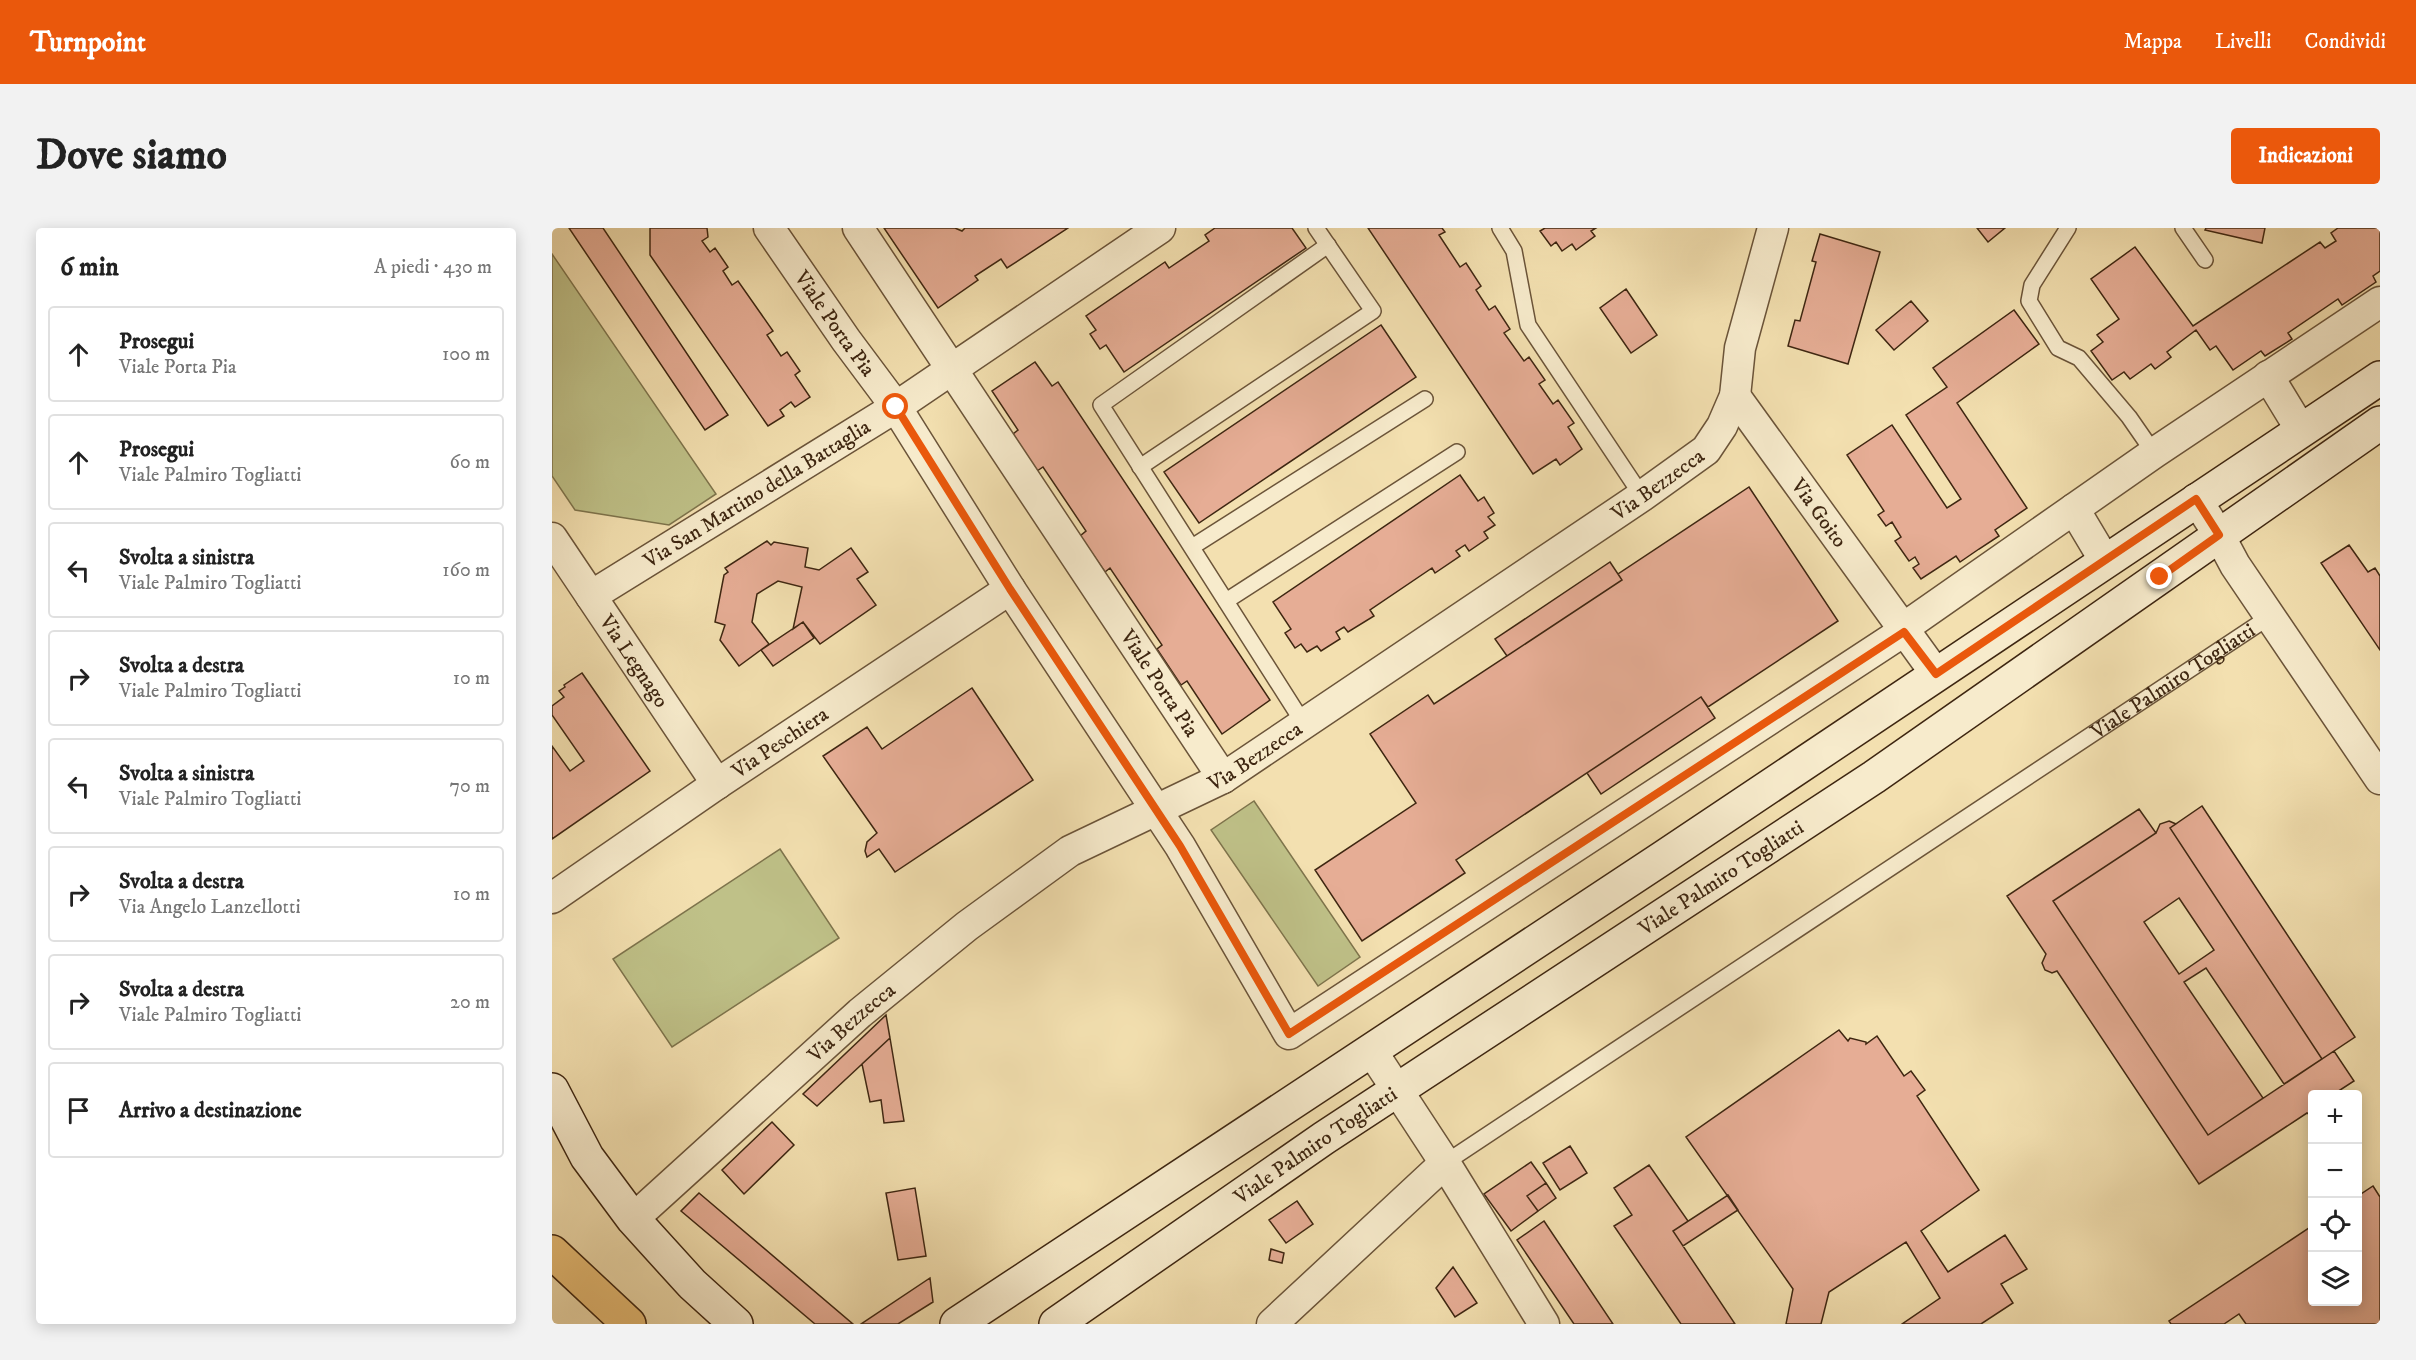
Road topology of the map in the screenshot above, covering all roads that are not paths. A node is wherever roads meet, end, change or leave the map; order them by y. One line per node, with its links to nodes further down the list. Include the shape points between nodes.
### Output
1 (770, 228): 17 (street, Viale Porta Pia)
2 (858, 228): 12 (street, Viale Porta Pia)
3 (1160, 228): 12 (street, Via San Martino della Battaglia)
4 (1316, 228): 9 (lane)
5 (1500, 228): 23 (lane, via 1514,251 1528,325)
6 (1773, 228): 15 (street, Via Bezzecca, via 1740,348)
7 (2068, 228): 21 (lane, via 2032,285 2029,301 2058,348 2079,358)
8 (2183, 228): 10 (lane)
9 (1328, 245): 22 (lane, via 1101,405); 22 (lane, via 1373,311)
10 (2205, 260)
11 (2380, 302): 13 (street)
12 (952, 368): 17 (street, Via San Martino della Battaglia); 37 (street, Viale Porta Pia)
13 (2268, 376): 19 (street); 21 (street)
14 (2380, 378): 19 (street)
15 (1735, 396): 23 (street, Via Bezzecca, via 1706,450); 34 (street, Via Goito)
16 (1425, 399): 28 (lane)
17 (896, 407): 30 (street, Viale Porta Pia); 31 (street, Via San Martino della Battaglia)
18 (2380, 423): 26 (street, Viale Palmiro Togliatti)
19 (2301, 430): 24 (street)
20 (1457, 452): 32 (lane)
21 (2154, 453): 25 (street)
22 (1140, 467): 28 (lane)
23 (1642, 496): 36 (street, Via Bezzecca)
24 (2196, 499): 26 (street); 29 (street)
25 (2074, 510): 29 (street); 34 (street)
26 (2219, 535): 33 (street); 44 (street, Viale Palmiro Togliatti, via 1874,777)
27 (552, 538): 31 (street, Via Legnago)
28 (1192, 547): 32 (lane)
29 (2105, 561): 35 (street)
30 (1010, 589): 39 (street, Via Peschiera); 40 (street, Viale Porta Pia)
31 (591, 596): 39 (street, Via Legnago)
32 (1226, 601): 36 (lane)
33 (2269, 617): 38 (street); 45 (lane, Viale Palmiro Togliatti)
34 (1903, 630): 35 (street); 40 (street, via 1289,1034)
35 (1936, 674): 42 (street)
36 (1304, 724): 37 (street, Via Bezzecca)
37 (1223, 778): 40 (street, Via Bezzecca)
38 (2380, 779)
39 (717, 784): 41 (street, Via Peschiera)
40 (1157, 811): 46 (street, Via Bezzecca, via 1070,851 967,926 860,1013)
41 (552, 898)
42 (1371, 1050): 44 (street); 52 (street)
43 (552, 1090): 46 (street, via 587,1157)
44 (1396, 1091): 45 (street); 53 (street, Viale Palmiro Togliatti)
45 (1445, 1163): 54 (street); 55 (street)
46 (633, 1219): 51 (street, via 692,1284)
47 (552, 1252): 50 (highway)
48 (552, 1279): 49 (highway)
49 (613, 1324)
50 (629, 1324)
51 (736, 1324)
52 (957, 1324)
53 (1056, 1324)
54 (1272, 1324)
55 (1544, 1324)

